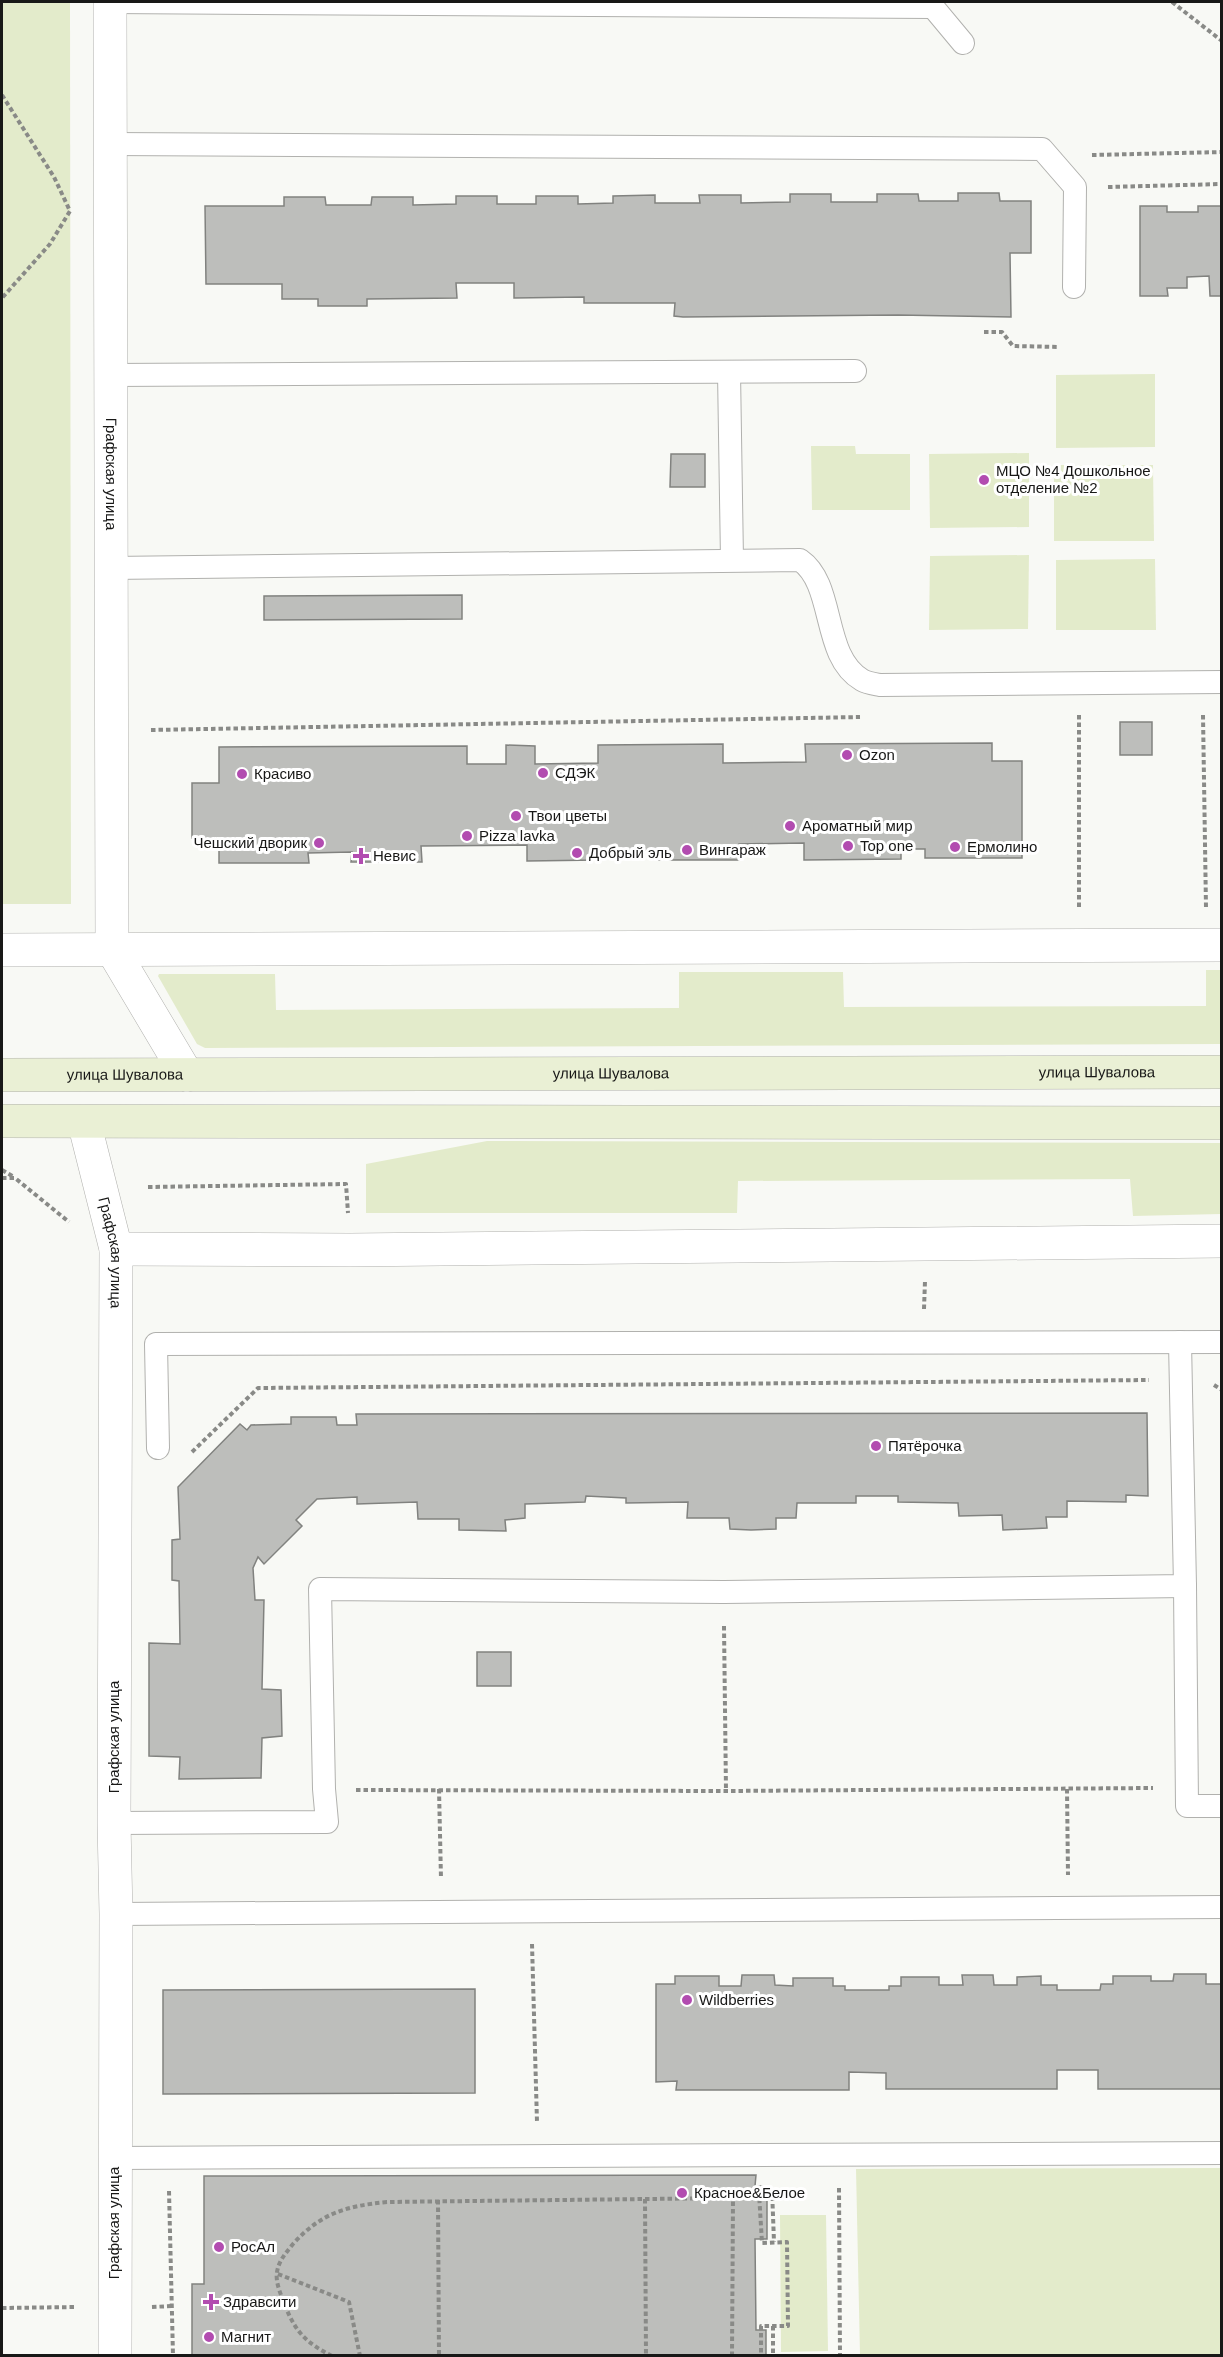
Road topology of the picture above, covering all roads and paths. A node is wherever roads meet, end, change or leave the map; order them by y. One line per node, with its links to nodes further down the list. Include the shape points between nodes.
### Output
1 (110, 2): 4 (lane, via 933,7); 6 (street, Графская улица)
2 (1172, 2): 3 (path)
3 (1221, 41)
4 (963, 43)
5 (2, 95): 12 (path, via 54,177 70,211 51,244)
6 (110, 144): 10 (lane, via 1042,149); 17 (street, Графская улица)
7 (1221, 152): 8 (path)
8 (1092, 155)
9 (1221, 184): 10 (path)
10 (1075, 187): 11 (lane)
11 (1074, 287)
12 (2, 298)
13 (984, 332): 14 (path, via 1002,332 1013,346)
14 (1059, 347)
15 (855, 371): 16 (lane)
16 (729, 372): 17 (lane); 18 (lane)
17 (111, 375): 19 (street, Графская улица)
18 (732, 560): 19 (lane); 20 (lane, via 800,560 810,567 837,648 862,680 880,685)
19 (111, 568): 27 (street, Графская улица)
20 (1221, 682)
21 (1203, 711): 26 (path)
22 (1079, 713): 25 (path)
23 (860, 717): 24 (path)
24 (147, 730)
25 (1079, 918)
26 (1214, 932): 27 (street)
27 (112, 949): 28 (street); 31 (street)
28 (2, 950)
29 (1221, 1072): 31 (street, улица Шувалова)
30 (2, 1075): 31 (street, улица Шувалова)
31 (187, 1075)
32 (2, 1121): 33 (street)
33 (84, 1122): 34 (street); 39 (street, Графская улица)
34 (1221, 1123)
35 (2, 1170): 36 (path)
36 (15, 1178)
37 (148, 1187): 40 (path, via 346,1184)
38 (1221, 1241): 40 (street)
39 (116, 1249): 40 (street); 54 (street, Графская улица)
40 (350, 1250)
41 (1180, 1342): 42 (lane); 43 (lane); 45 (lane, via 156,1344)
42 (1221, 1342)
43 (1181, 1380): 44 (path); 46 (lane)
44 (258, 1388)
45 (158, 1448)
46 (1185, 1586): 47 (lane); 48 (lane)
47 (724, 1592): 52 (path); 54 (lane, via 320,1589 327,1822)
48 (1185, 1788): 50 (path); 53 (lane, via 1187,1806)
49 (439, 1789): 51 (path); 52 (path); 57 (path)
50 (1067, 1789): 52 (path); 55 (path)
51 (382, 1790)
52 (726, 1791)
53 (1221, 1806)
54 (114, 1823): 58 (street, Графская улица)
55 (1068, 1907): 56 (lane); 57 (lane)
56 (1221, 1907)
57 (442, 1912): 58 (lane)
58 (116, 1914): 62 (street, Графская улица)
59 (532, 1940): 60 (path)
60 (538, 2132)
61 (1221, 2153): 63 (lane)
62 (114, 2158): 63 (lane); 70 (street, Графская улица)
63 (169, 2158): 71 (path)
64 (839, 2182): 79 (path)
65 (733, 2198): 66 (path); 69 (path, via 759,2193 762,2243 787,2242 788,2326); 76 (path)
66 (645, 2199): 67 (path); 75 (path)
67 (438, 2200): 68 (path, via 354,2205 329,2214 304,2232 283,2256); 74 (path)
68 (277, 2274): 72 (path, via 294,2326 311,2345); 73 (path, via 349,2302)
69 (772, 2326): 77 (path, via 761,2326); 78 (path)
70 (115, 2355)
71 (174, 2355)
72 (332, 2355)
73 (360, 2355)
74 (438, 2355)
75 (646, 2355)
76 (732, 2355)
77 (761, 2355)
78 (773, 2355)
79 (840, 2355)

